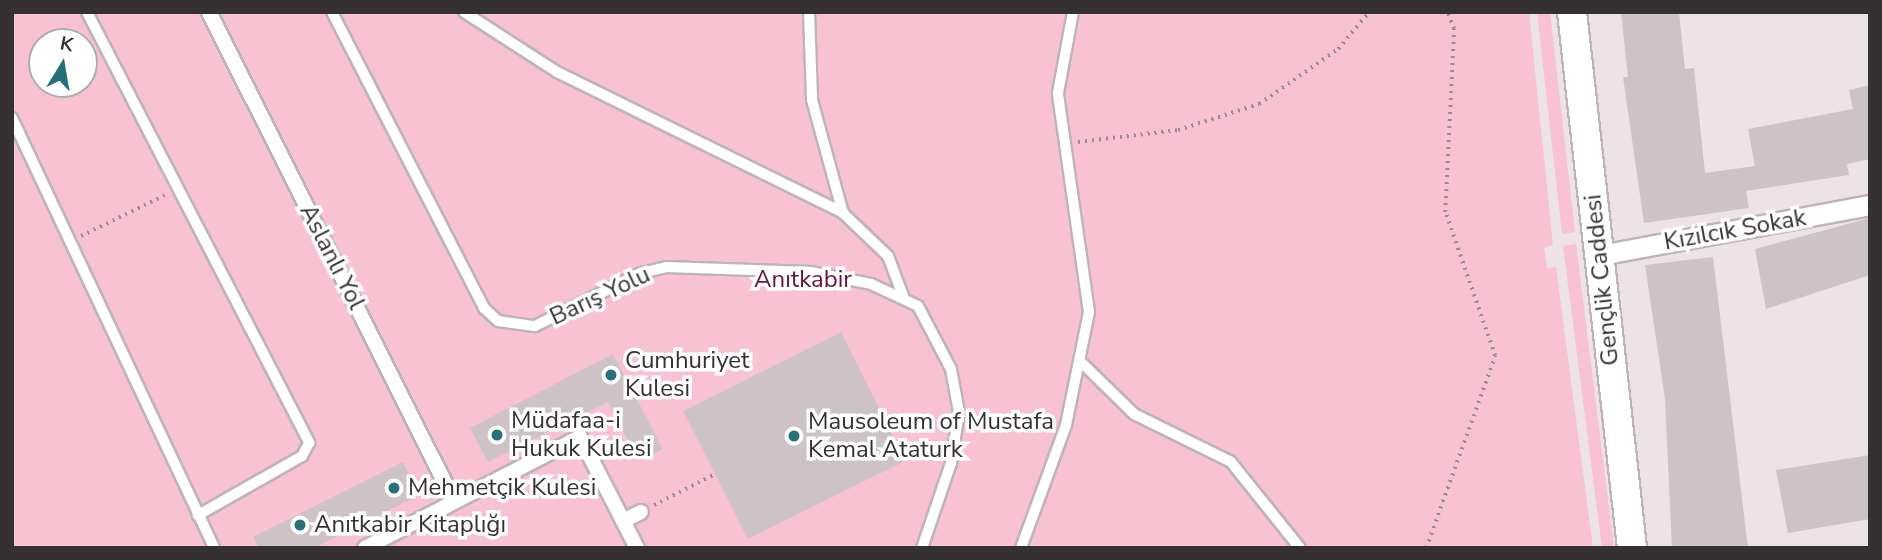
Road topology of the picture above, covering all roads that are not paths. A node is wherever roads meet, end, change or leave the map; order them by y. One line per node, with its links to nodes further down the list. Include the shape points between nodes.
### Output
1 (87, 12): 16 (lane, via 309,443 302,456)
2 (209, 12): 14 (street, Aslanlı Yol)
3 (332, 12): 12 (lane, Barış Yolu, via 484,308 498,321 535,326 641,273 666,267 811,272)
4 (464, 12): 10 (lane, via 557,72)
5 (809, 12): 10 (lane, via 812,100)
6 (1073, 12): 13 (lane, via 1059,74 1065,144 1089,288)
7 (1572, 12): 11 (main road, Gençlik Caddesi)
8 (12, 118): 16 (lane)
9 (1870, 205): 11 (street, Kızılcık Sokak)
10 (843, 213): 12 (lane, via 892,262)
11 (1600, 255): 24 (main road, Gençlik Caddesi)
12 (903, 296): 21 (lane, Barış Yolu, via 928,319 959,400 951,463)
13 (1083, 364): 22 (lane); 23 (lane, via 1134,414 1231,462)
14 (454, 501): 17 (street, via 580,437); 19 (street)
15 (641, 512): 17 (street)
16 (198, 515): 18 (lane)
17 (623, 521): 20 (street)
18 (214, 548)
19 (365, 548)
20 (637, 548)
21 (922, 548)
22 (1021, 548)
23 (1300, 548)
24 (1632, 548)

